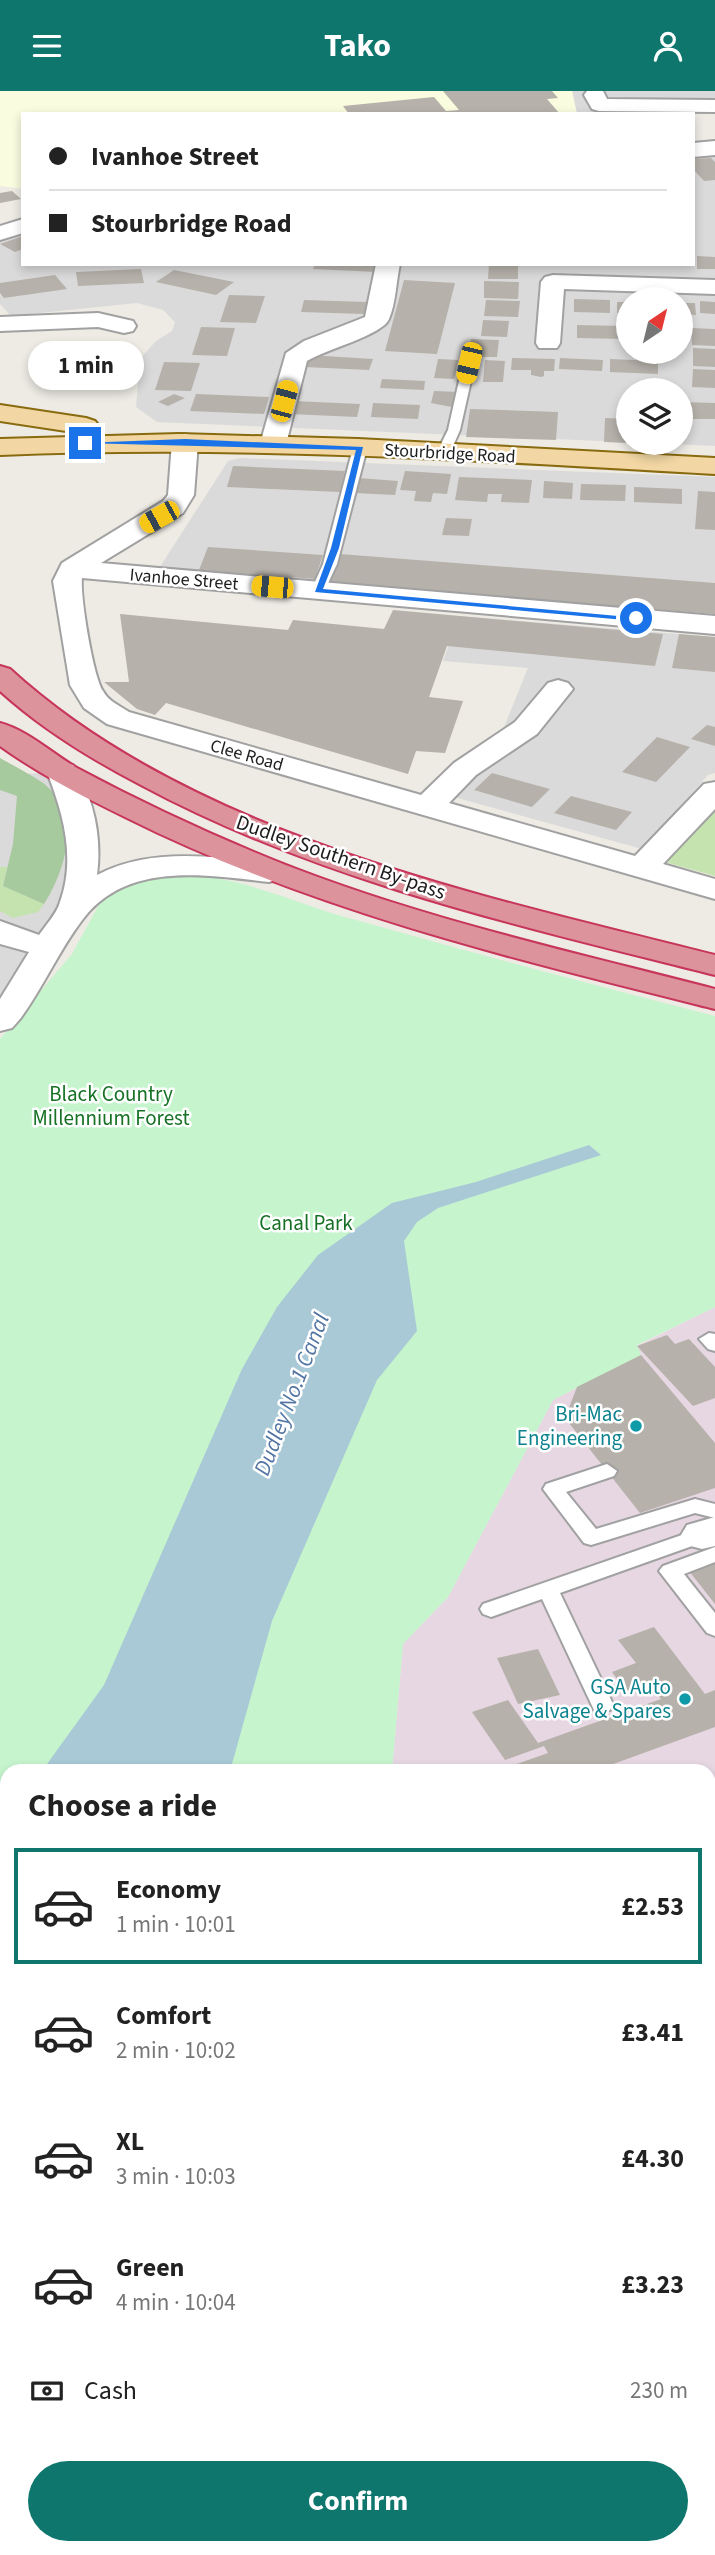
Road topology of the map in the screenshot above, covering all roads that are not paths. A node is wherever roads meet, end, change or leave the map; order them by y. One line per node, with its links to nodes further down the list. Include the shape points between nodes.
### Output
1 (595, 95): 3 (street, via 599,105)
2 (715, 106): 3 (street)
3 (685, 110)
4 (21, 227): 5 (street)
5 (0, 233)
6 (387, 266): 15 (street, via 377,320 295,358)
7 (553, 273): 8 (street); 11 (street)
8 (715, 287)
9 (0, 324): 10 (street, via 98,320)
10 (124, 326)
11 (548, 343)
12 (469, 363): 18 (lane, via 454,430)
13 (0, 413): 14 (main road, Stourbridge Road)
14 (185, 442): 15 (main road, Stourbridge Road); 16 (main road, Stourbridge Road); 20 (street, via 181,495 173,507)
15 (272, 444): 17 (main road, Stourbridge Road)
16 (0, 447)
17 (360, 448): 18 (main road, Stourbridge Road); 21 (lane, via 337,542)
18 (443, 452): 19 (main road, Stourbridge Road)
19 (715, 466)
20 (72, 569): 21 (street, Ivanhoe Street); 28 (street, Clee Road, via 68,581 87,691 95,703 118,718)
21 (318, 591): 22 (street, Ivanhoe Street)
22 (715, 625)
23 (0, 675): 35 (highway, Dudley Southern By-pass, via 74,734 216,813 331,859 478,904)
24 (558, 689): 28 (street, via 526,728 466,769)
25 (0, 732): 26 (highway, Dudley Southern By-pass)
26 (62, 772): 30 (highway, Dudley Southern By-pass, via 165,827); 32 (street, via 81,817 86,852)
27 (715, 791): 29 (street)
28 (427, 807): 29 (street, Clee Road)
29 (642, 868): 31 (street, Clee Road)
30 (269, 872): 32 (street, via 186,865 149,867 105,882); 36 (highway, Dudley Southern By-pass, via 446,927)
31 (715, 889)
32 (76, 906): 34 (street)
33 (0, 931): 34 (street)
34 (48, 947): 37 (street, via 28,985)
35 (715, 965)
36 (715, 999)
37 (0, 1021)
38 (607, 1471): 39 (lane, via 553,1489 591,1538 695,1506)
39 (712, 1533): 40 (lane); 42 (lane, via 670,1571)
40 (548, 1589): 41 (lane); 43 (lane)
41 (491, 1609)
42 (715, 1628)
43 (602, 1705)

